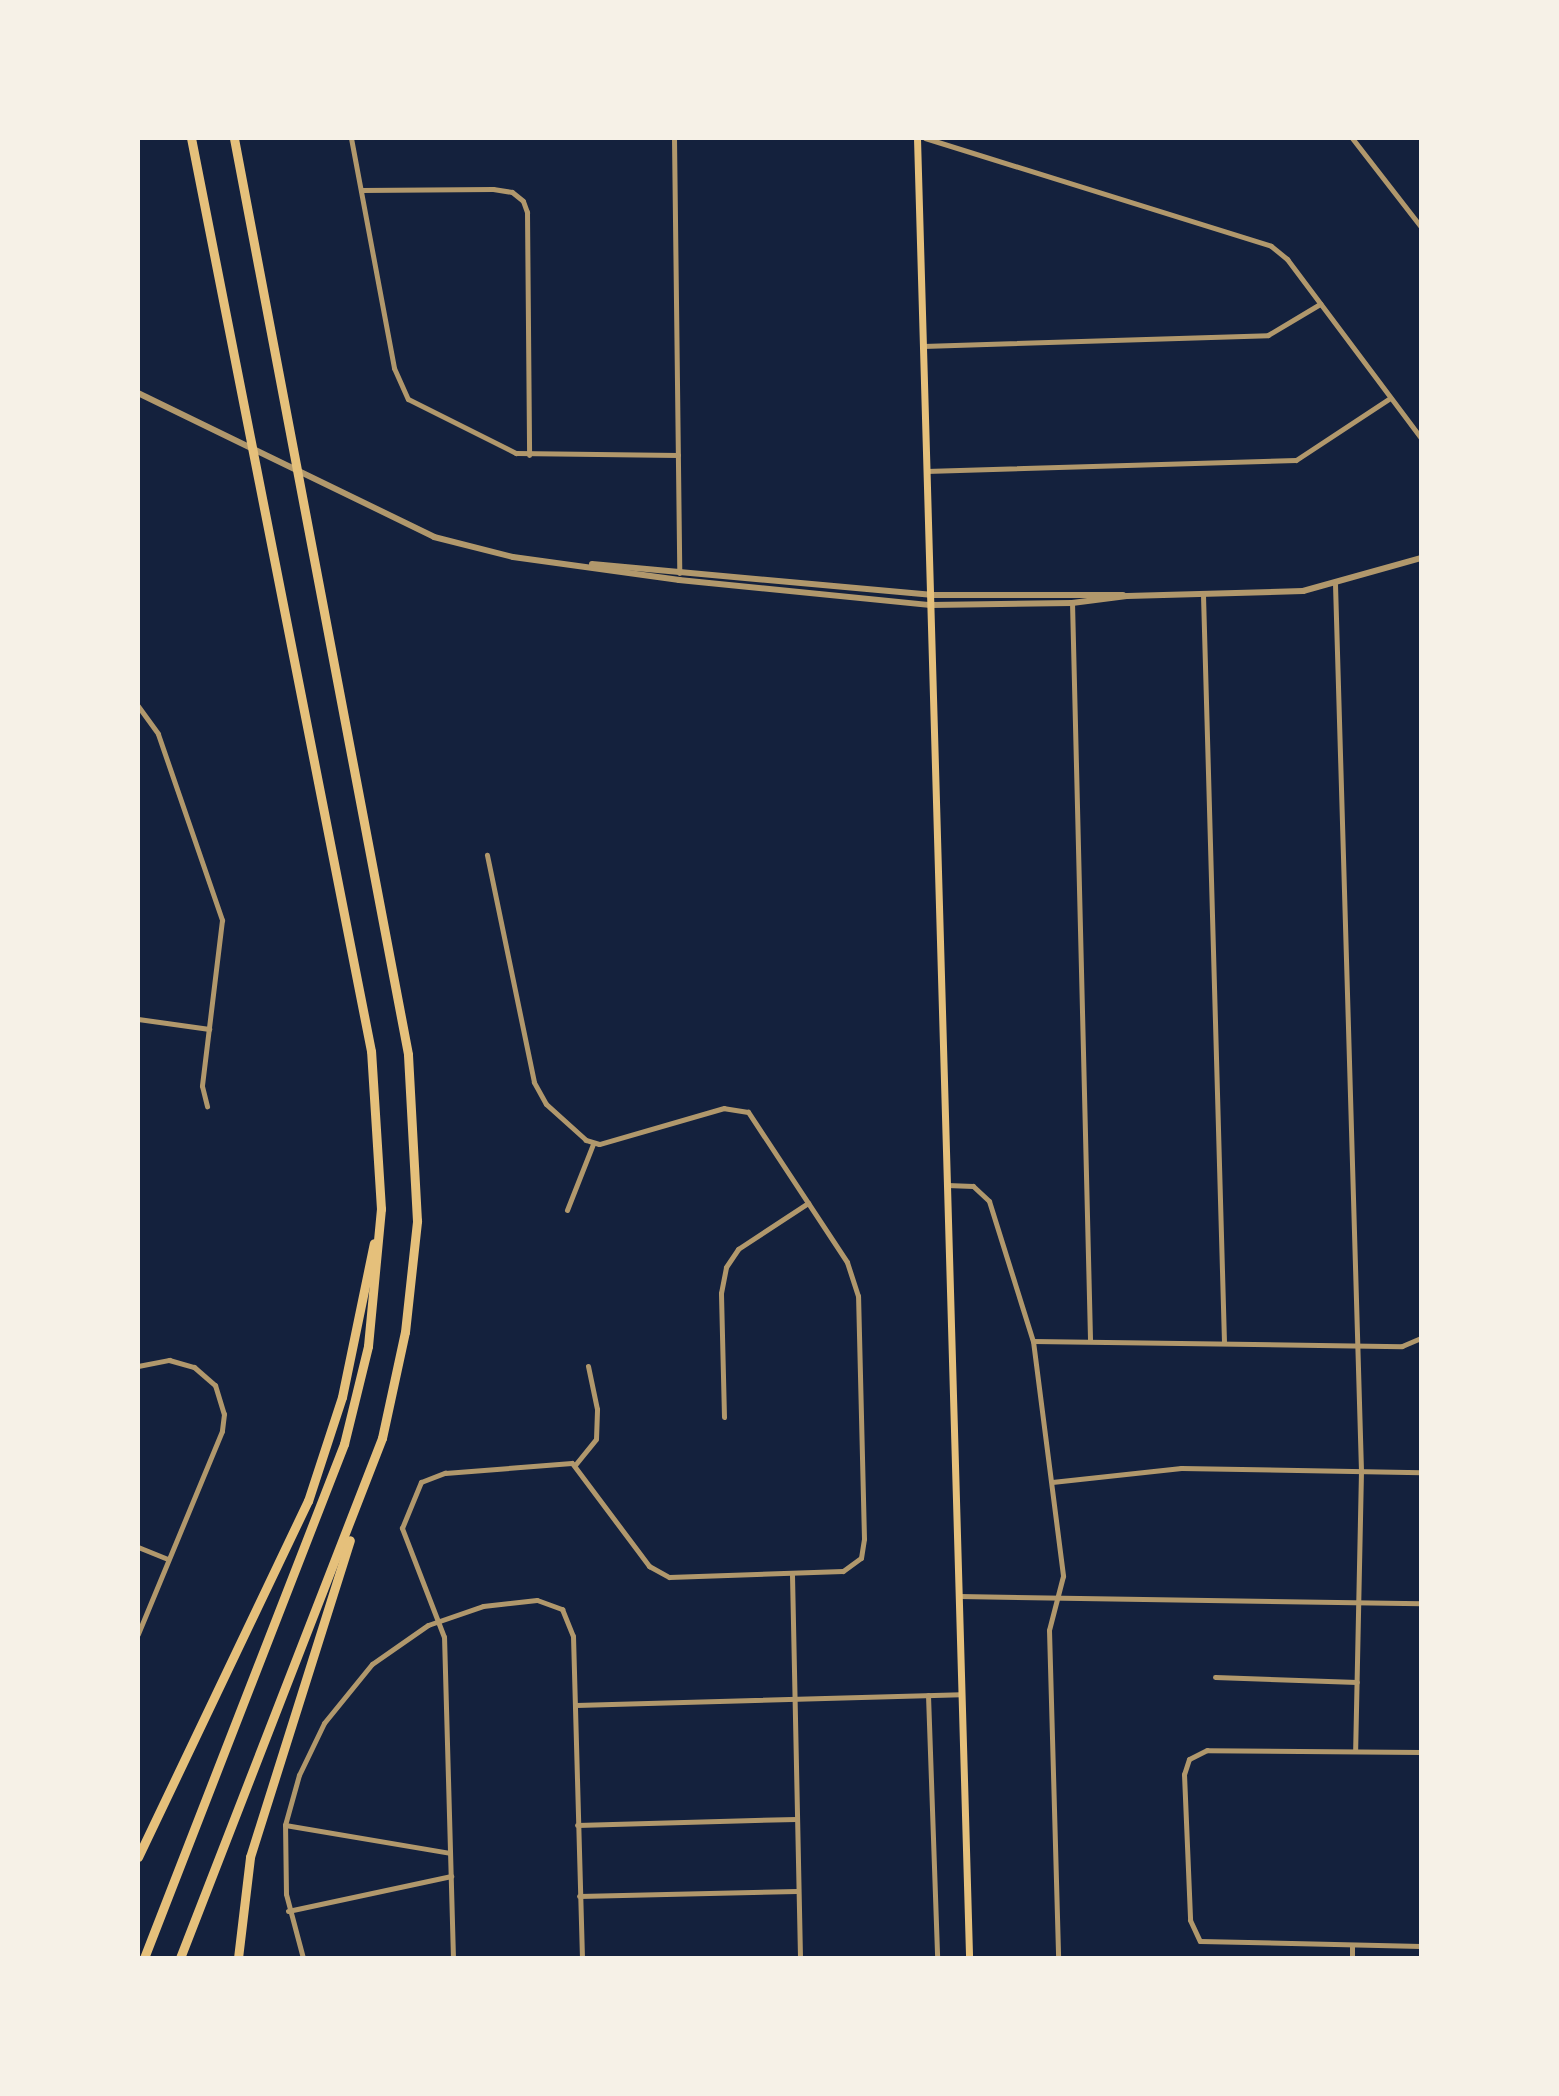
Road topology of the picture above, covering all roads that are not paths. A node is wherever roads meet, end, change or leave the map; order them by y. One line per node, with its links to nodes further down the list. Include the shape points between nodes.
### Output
1 (191, 138): 37 (highway, via 371,1051)
2 (234, 138): 51 (highway, via 412,1087 417,1164 413,1275 394,1392)
3 (351, 138): 8 (street)
4 (674, 138): 16 (street)
5 (917, 138): 11 (main road)
6 (925, 138): 10 (street, via 1257,239 1287,259)
7 (1352, 138): 9 (street)
8 (361, 190): 15 (street, via 394,368 404,395 485,442); 15 (street, via 493,189 512,192 523,201)
9 (1421, 227)
10 (1320, 304): 11 (street, via 1268,335); 13 (street)
11 (923, 346): 17 (main road)
12 (138, 393): 19 (street, via 341,493 459,544)
13 (1390, 398): 14 (street); 17 (street, via 1296,460)
14 (1421, 438)
15 (529, 455): 16 (street)
16 (678, 455): 20 (street)
17 (926, 471): 24 (main road)
18 (1421, 558): 22 (street)
19 (589, 565): 20 (street); 21 (street)
20 (679, 570): 21 (street); 24 (street)
21 (679, 580): 28 (street)
22 (1335, 584): 25 (street, via 1303,591); 43 (street)
23 (1072, 594): 24 (street); 26 (street); 27 (street)
24 (931, 595): 28 (main road)
25 (1203, 595): 26 (street); 42 (street)
26 (1127, 596): 27 (street)
27 (1072, 603): 28 (street); 41 (street)
28 (931, 605): 35 (main road)
29 (138, 706): 32 (street, via 158,734 222,920)
30 (487, 855): 34 (street, via 537,1090)
31 (138, 1019): 32 (street)
32 (209, 1029): 33 (street, via 202,1086)
33 (207, 1106)
34 (593, 1144): 36 (street, via 724,1108 741,1109 762,1127); 38 (street)
35 (946, 1185): 40 (street, via 973,1186 986,1196); 55 (main road)
36 (808, 1203): 46 (street, via 738,1249 726,1267 721,1293); 54 (street, via 847,1262 858,1296 864,1539 856,1565)
37 (381, 1209): 73 (highway, via 342,1397 308,1501); 80 (highway, via 368,1346 344,1444)
38 (567, 1210)
39 (1421, 1338): 43 (street, via 1402,1346)
40 (1033, 1341): 41 (street); 50 (street)
41 (1090, 1341): 42 (street)
42 (1224, 1343): 43 (street)
43 (1355, 1345): 48 (street)
44 (138, 1366): 53 (street, via 160,1360 187,1363 215,1385 224,1407 222,1431)
45 (588, 1366): 47 (street, via 596,1439)
46 (724, 1417)
47 (575, 1465): 54 (street, via 655,1572 679,1577); 59 (street, via 563,1461 445,1473 421,1482 409,1502 403,1533)
48 (1361, 1471): 49 (street); 50 (street, via 1181,1468); 57 (street)
49 (1421, 1472)
50 (1052, 1482): 56 (street, via 1063,1576)
51 (357, 1510): 81 (highway); 82 (highway, via 253,1844 240,1908)
52 (138, 1547): 53 (street)
53 (168, 1559): 60 (street)
54 (792, 1575): 65 (street)
55 (959, 1596): 56 (street); 63 (main road)
56 (1056, 1599): 57 (street); 89 (street, via 1049,1630)
57 (1361, 1602): 58 (street); 62 (street)
58 (1421, 1603)
59 (441, 1618): 66 (street, via 500,1603 554,1603 570,1621); 70 (street, via 372,1664 340,1701 308,1753); 72 (street)
60 (138, 1634)
61 (1215, 1677): 62 (street)
62 (1357, 1682): 67 (street)
63 (961, 1694): 64 (street); 88 (main road)
64 (928, 1695): 65 (street); 87 (street)
65 (795, 1699): 66 (street); 69 (street)
66 (576, 1705): 71 (street)
67 (1355, 1750): 68 (street); 78 (street, via 1200,1751 1189,1759 1184,1774 1190,1920 1196,1938 1209,1943)
68 (1421, 1752)
69 (796, 1819): 71 (street); 75 (street)
70 (285, 1825): 72 (street); 77 (street)
71 (577, 1825): 76 (street)
72 (450, 1853): 74 (street)
73 (138, 1857)
74 (451, 1876): 77 (street); 84 (street)
75 (797, 1891): 76 (street); 86 (street)
76 (579, 1896): 85 (street)
77 (288, 1911): 83 (street)
78 (1352, 1945): 79 (street); 90 (street)
79 (1421, 1946)
80 (144, 1958)
81 (180, 1958)
82 (238, 1958)
83 (303, 1958)
84 (453, 1958)
85 (582, 1958)
86 (800, 1958)
87 (937, 1958)
88 (969, 1958)
89 (1058, 1958)
90 (1352, 1958)

